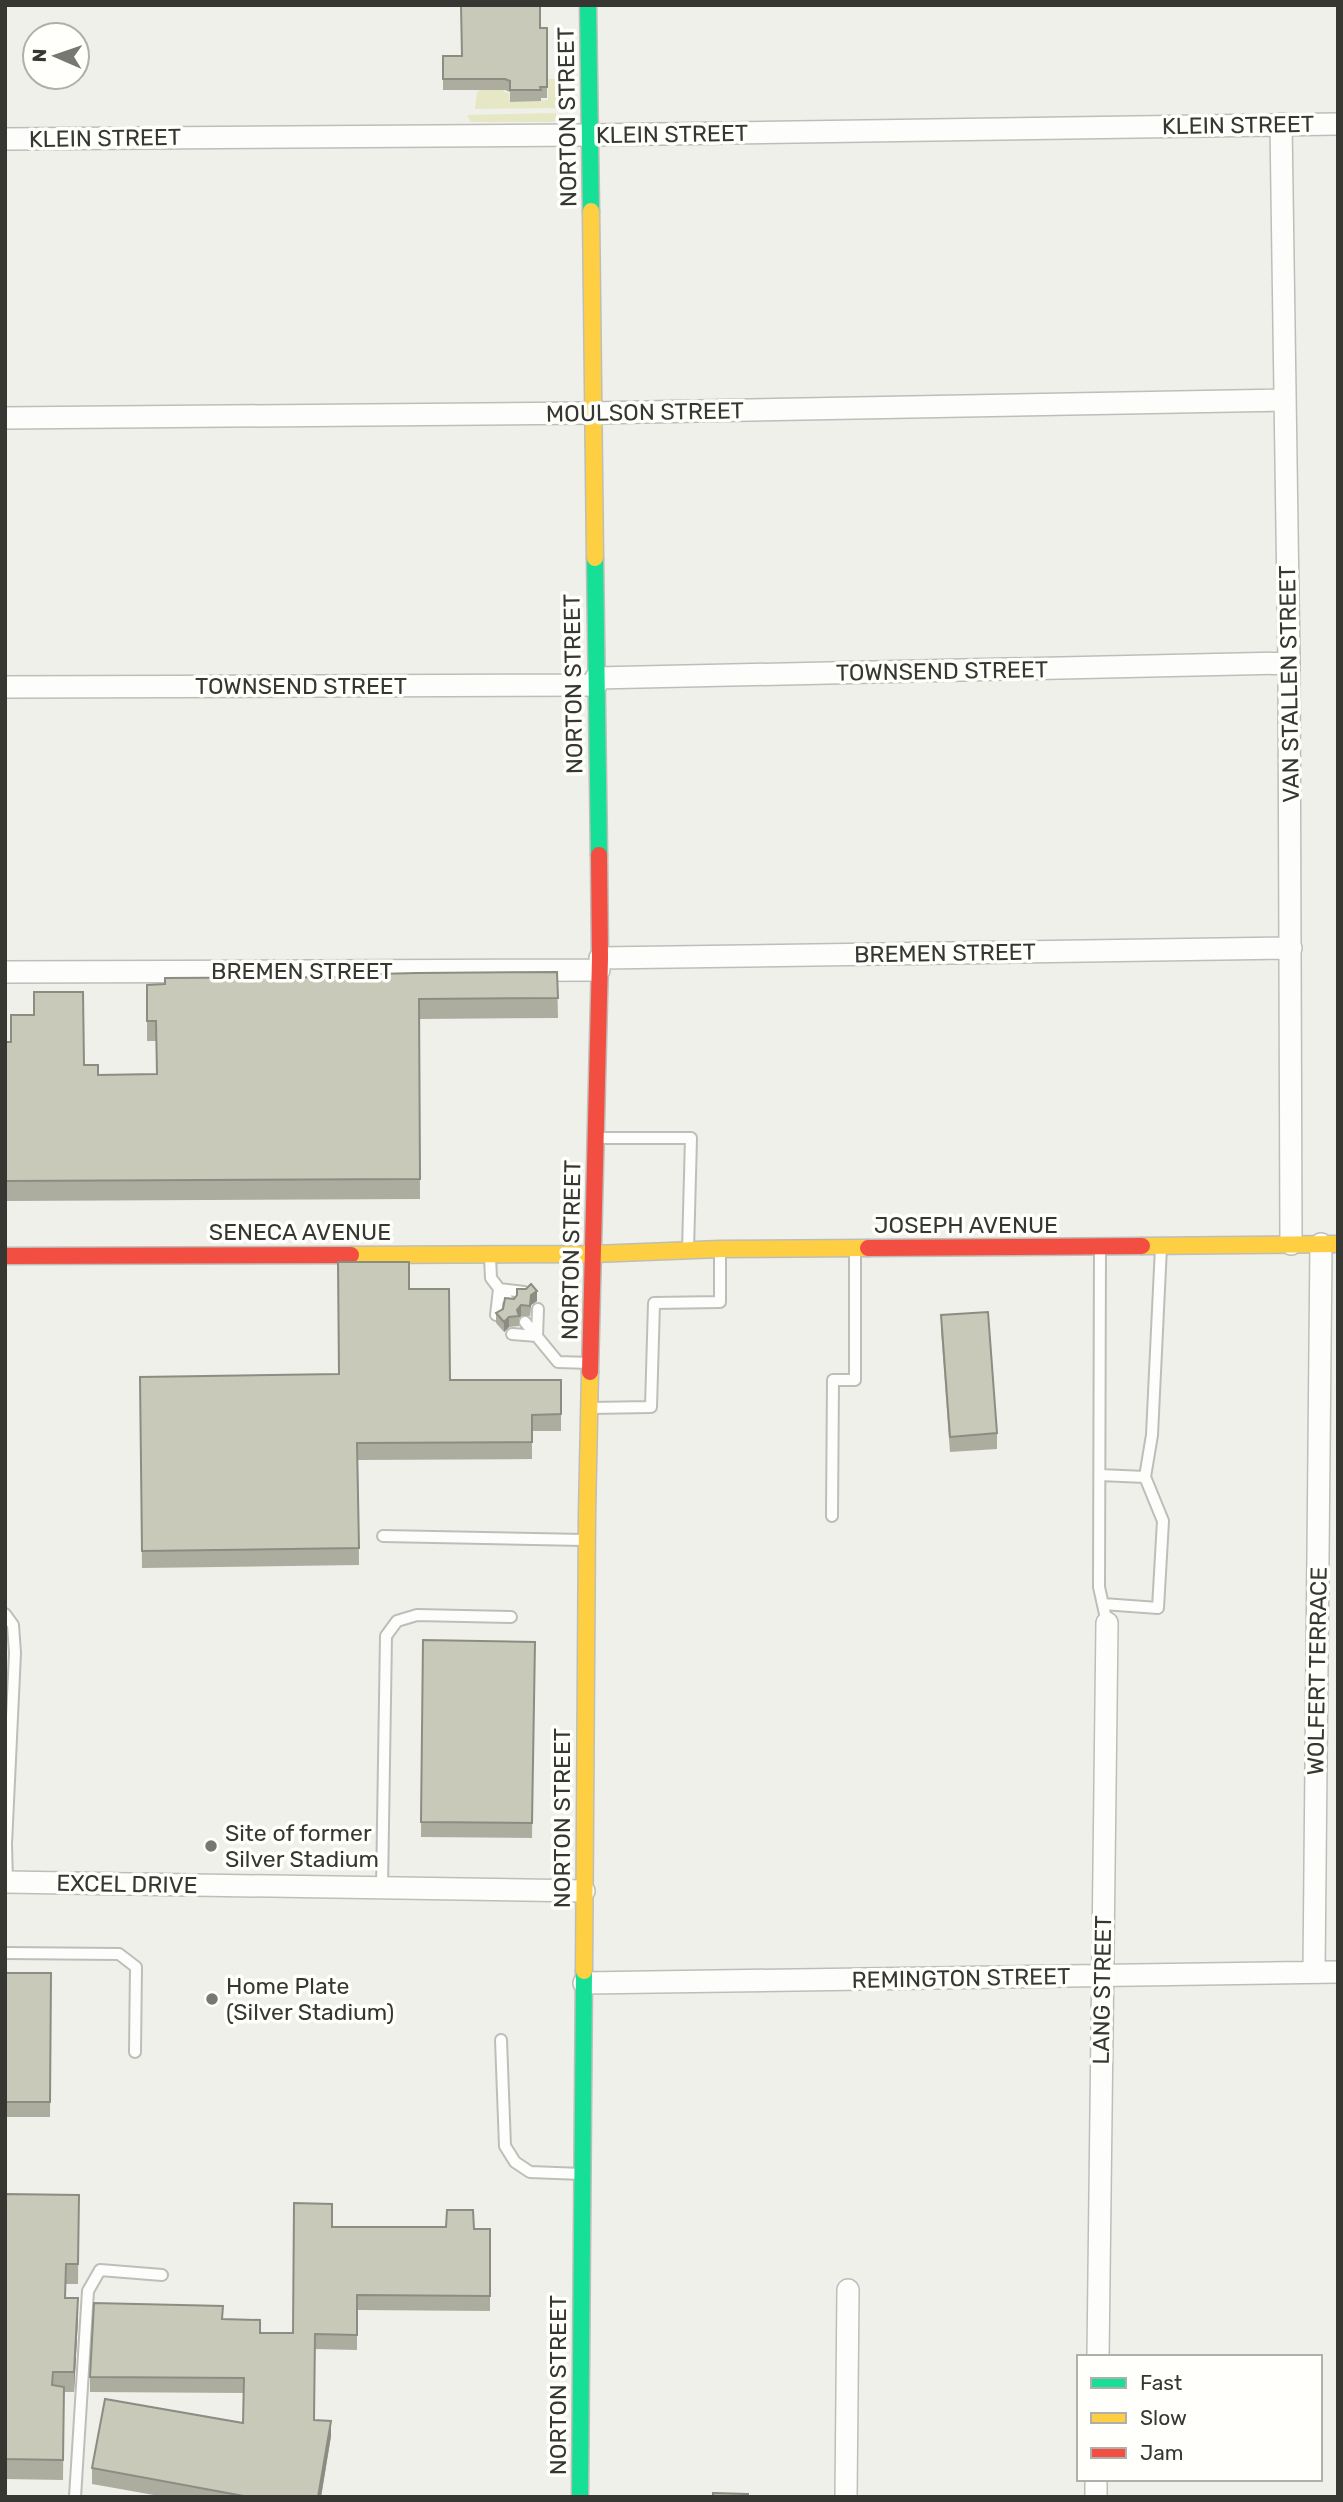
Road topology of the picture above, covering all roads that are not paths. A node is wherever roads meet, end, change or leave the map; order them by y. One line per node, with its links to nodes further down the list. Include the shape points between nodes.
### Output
1 (588, 5): 4 (main road, NORTON STREET)
2 (1281, 124): 3 (street, KLEIN STREET); 4 (street, KLEIN STREET); 6 (street, VAN STALLEN STREET)
3 (1338, 124)
4 (590, 135): 5 (street, KLEIN STREET); 7 (main road, NORTON STREET)
5 (5, 139)
6 (1285, 400): 7 (street, MOULSON STREET); 9 (street, VAN STALLEN STREET)
7 (592, 414): 8 (street, MOULSON STREET); 10 (main road, NORTON STREET)
8 (5, 418)
9 (1289, 663): 10 (street, TOWNSEND STREET); 12 (street, VAN STALLEN STREET)
10 (596, 681): 11 (street, TOWNSEND STREET); 13 (main road, NORTON STREET)
11 (5, 687)
12 (1291, 948): 13 (street, BREMEN STREET); 16 (street, VAN STALLEN STREET)
13 (600, 964): 14 (street, BREMEN STREET); 15 (main road, NORTON STREET)
14 (5, 972)
15 (596, 1138): 22 (lane, via 691,1138); 24 (main road, NORTON STREET)
16 (1290, 1244): 17 (main road, JOSEPH AVENUE); 18 (main road, JOSEPH AVENUE)
17 (1329, 1244): 48 (street, WOLFERT TERRACE)
18 (1161, 1246): 19 (main road, JOSEPH AVENUE); 37 (lane, via 1152,1435)
19 (1100, 1247): 20 (main road, JOSEPH AVENUE); 36 (lane)
20 (855, 1248): 21 (main road, JOSEPH AVENUE); 38 (lane, via 855,1380 833,1380)
21 (720, 1249): 22 (main road, JOSEPH AVENUE); 35 (lane, via 720,1302 654,1303 651,1406)
22 (688, 1250): 24 (main road, JOSEPH AVENUE)
23 (490, 1254): 24 (main road, SENECA AVENUE); 25 (main road, SENECA AVENUE); 26 (lane, via 491,1278)
24 (594, 1254): 34 (main road, NORTON STREET)
25 (5, 1256)
26 (499, 1289): 27 (lane); 28 (lane); 30 (lane)
27 (524, 1292)
28 (510, 1303)
29 (538, 1310): 33 (lane)
30 (496, 1315)
31 (525, 1322): 33 (lane)
32 (512, 1334): 33 (lane)
33 (537, 1336): 34 (lane, via 558,1362)
34 (591, 1363): 35 (main road, NORTON STREET)
35 (590, 1408): 40 (main road, NORTON STREET)
36 (1100, 1475): 37 (lane); 42 (lane, via 1100,1587)
37 (1144, 1476): 42 (lane, via 1163,1521 1158,1608)
38 (832, 1516)
39 (383, 1536): 40 (lane)
40 (587, 1540): 46 (main road, NORTON STREET)
41 (5, 1614): 44 (lane, via 13,1625 15,1653)
42 (1105, 1614): 50 (street, LANG STREET)
43 (511, 1618): 45 (lane, via 417,1615 397,1621 386,1636)
44 (6, 1882): 45 (street, EXCEL DRIVE)
45 (382, 1888): 46 (street, EXCEL DRIVE)
46 (584, 1891): 51 (main road, NORTON STREET)
47 (5, 1953): 53 (lane, via 120,1954 136,1967)
48 (1314, 1972): 49 (street, REMINGTON STREET); 50 (street, REMINGTON STREET)
49 (1338, 1972)
50 (1102, 1975): 51 (street, REMINGTON STREET); 57 (street, LANG STREET)
51 (584, 1983): 54 (main road, NORTON STREET)
52 (500, 2040): 54 (lane, via 505,2146 515,2162 530,2172)
53 (135, 2052)
54 (582, 2174): 59 (main road, NORTON STREET)
55 (162, 2275): 58 (lane, via 100,2270 88,2291)
56 (848, 2290): 60 (street)
57 (1098, 2355)
58 (75, 2497)
59 (580, 2497)
60 (846, 2497)

